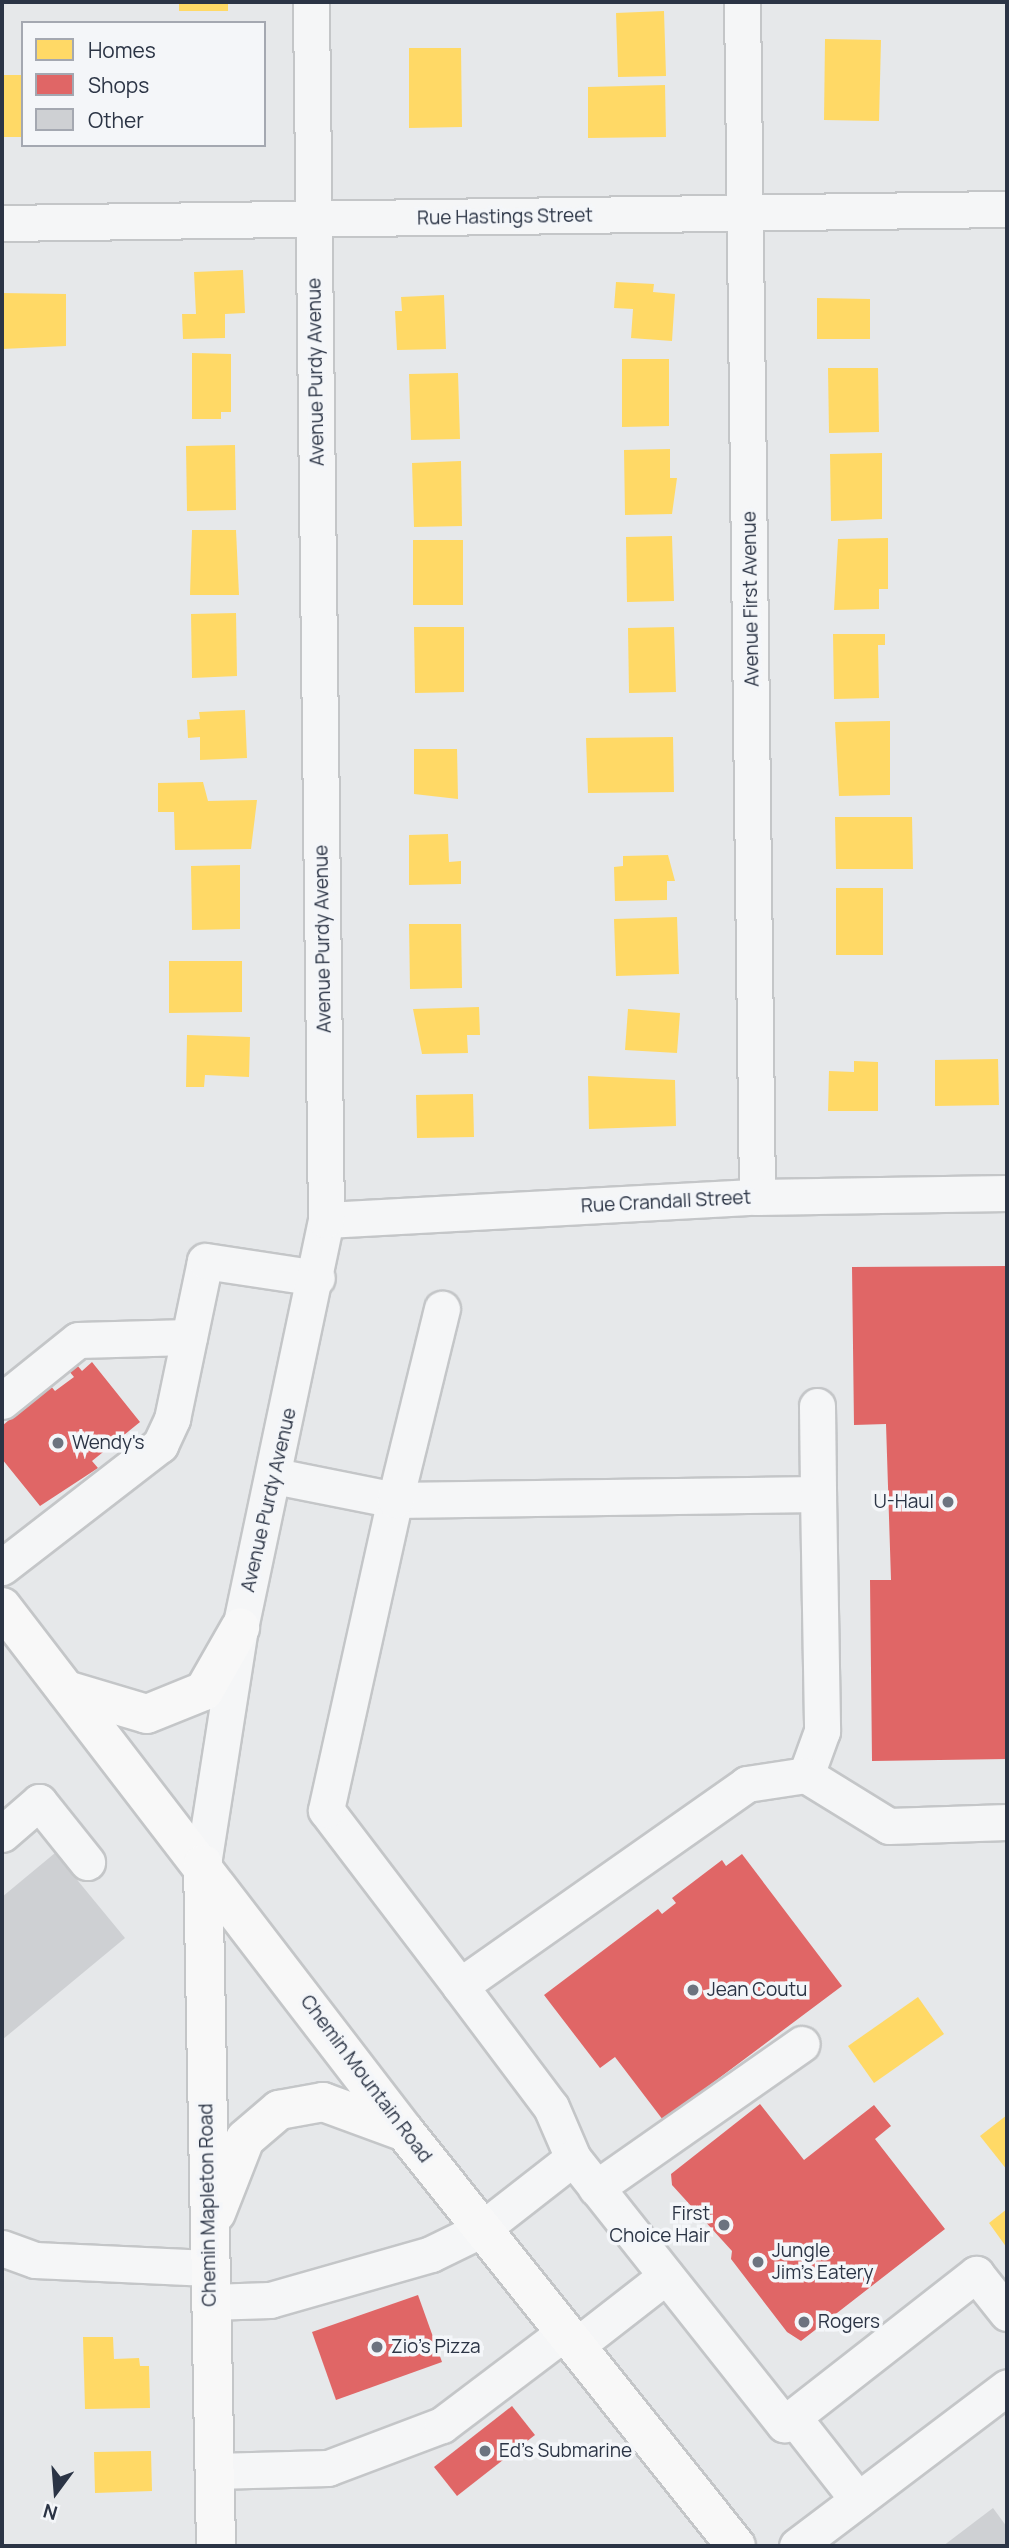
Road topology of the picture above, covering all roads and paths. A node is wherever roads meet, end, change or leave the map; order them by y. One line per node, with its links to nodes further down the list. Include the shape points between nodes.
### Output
1 (312, 2): 5 (street, Avenue Purdy Avenue)
2 (742, 2): 4 (street, Avenue First Avenue)
3 (1007, 209): 4 (street, Rue Hastings Street)
4 (746, 212): 5 (street, Rue Hastings Street); 8 (street, Avenue First Avenue)
5 (314, 220): 6 (street, Rue Hastings Street); 9 (street, Avenue Purdy Avenue)
6 (2, 223)
7 (1007, 1193): 8 (street, Rue Crandall Street)
8 (757, 1197): 9 (street, Rue Crandall Street)
9 (326, 1220): 10 (street, Avenue Purdy Avenue)
10 (317, 1278): 13 (street, via 205,1261); 17 (street, Avenue Purdy Avenue)
11 (442, 1309): 19 (street)
12 (119, 1335): 13 (street); 14 (street, via 78,1340); 15 (street, via 166,1371)
13 (189, 1338): 15 (street)
14 (2, 1401)
15 (174, 1404): 20 (street, via 160,1445)
16 (817, 1406): 18 (street)
17 (275, 1476): 19 (street); 22 (street, Avenue Purdy Avenue)
18 (818, 1494): 19 (street); 24 (street, via 822,1731)
19 (394, 1500): 29 (street, via 326,1810)
20 (2, 1567)
21 (2, 1607): 23 (main road, Chemin Mountain Road)
22 (240, 1628): 23 (main road, via 204,1691 147,1714); 28 (street, Avenue Purdy Avenue)
23 (66, 1690): 28 (main road, Chemin Mountain Road)
24 (806, 1775): 25 (street, via 889,1826); 29 (street, via 747,1784)
25 (1007, 1822)
26 (2, 1834): 27 (street, via 39,1802)
27 (87, 1861)
28 (203, 1864): 31 (main road, Chemin Mountain Road); 35 (main road, Chemin Mapleton Road)
29 (460, 1986): 32 (street, via 551,2108)
30 (802, 2045): 33 (street)
31 (405, 2132): 34 (main road, Chemin Mountain Road); 35 (main road, via 323,2102 279,2110 245,2139)
32 (573, 2158): 33 (street); 34 (street)
33 (596, 2188): 37 (street)
34 (482, 2229): 38 (street, via 431,2254 270,2301); 40 (main road, Chemin Mountain Road)
35 (208, 2231): 38 (main road, Chemin Mapleton Road)
36 (2, 2248): 38 (street, via 35,2260)
37 (666, 2276): 40 (street); 42 (street, via 785,2424)
38 (210, 2285): 43 (main road, Chemin Mapleton Road)
39 (1007, 2313): 42 (street, via 976,2274)
40 (571, 2339): 43 (street, via 442,2425 328,2468); 46 (main road, Chemin Mountain Road)
41 (1007, 2388): 44 (street)
42 (793, 2417): 44 (street)
43 (214, 2470): 45 (main road, Chemin Mapleton Road)
44 (859, 2500): 47 (street)
45 (216, 2546)
46 (736, 2546)
47 (797, 2546)

